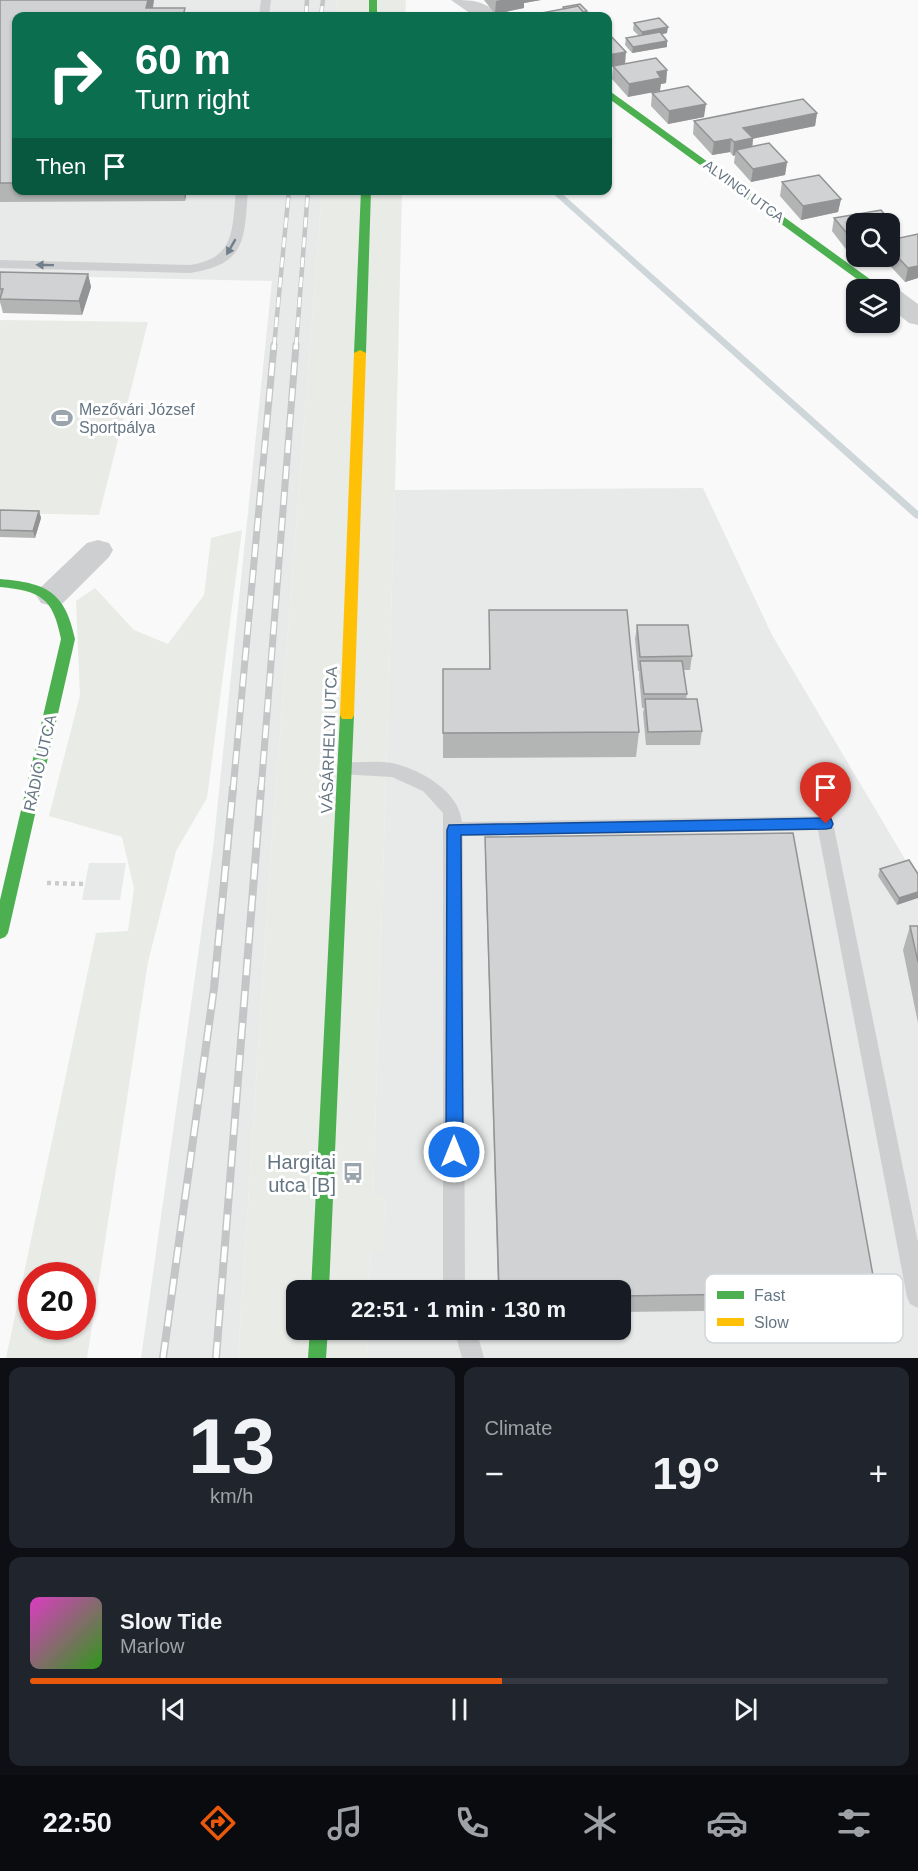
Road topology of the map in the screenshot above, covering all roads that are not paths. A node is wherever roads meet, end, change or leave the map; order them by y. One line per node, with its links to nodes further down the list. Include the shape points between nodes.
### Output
1 (462, 0): 2 (street)
2 (482, 12)
3 (612, 97): 7 (street, ALVINCI UTCA)
4 (241, 195): 6 (lane, one-way to 6, via 236,243 228,255 210,267)
5 (366, 195): 13 (street, VÁSÁRHELYI UTCA)
6 (0, 264)
7 (865, 279)
8 (900, 304): 9 (street)
9 (918, 317)
10 (98, 550): 12 (street)
11 (0, 583): 12 (street, via 27,584)
12 (52, 595): 15 (street, RÁDIÓ UTCA, via 66,618 68,639)
13 (345, 769): 14 (lane, via 394,770 429,786 452,811); 16 (street, VÁSÁRHELYI UTCA)
14 (454, 830): 17 (lane); 18 (lane, via 826,824)
15 (0, 933)
16 (321, 1280)
17 (454, 1280)
18 (918, 1297)
19 (318, 1340): 21 (street)
20 (468, 1340): 22 (lane)
21 (317, 1358)
22 (473, 1358)

